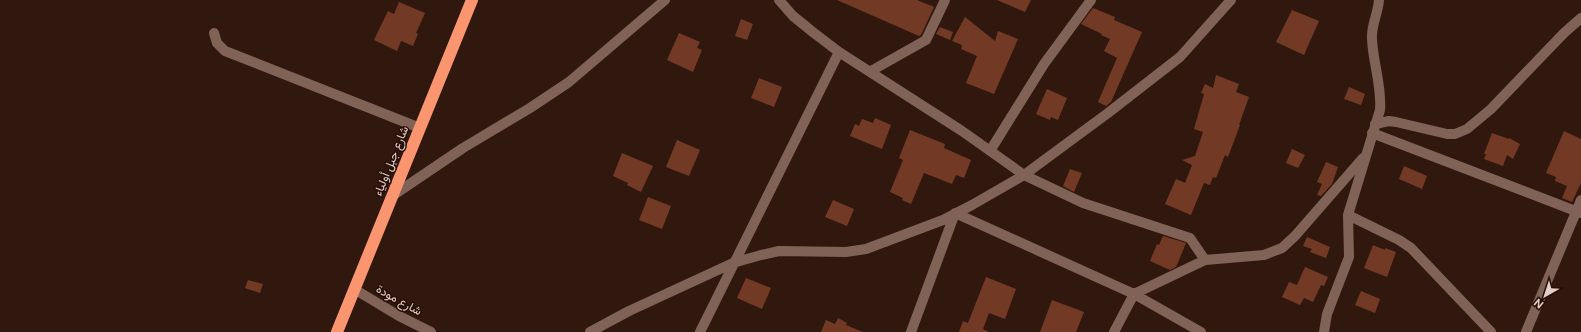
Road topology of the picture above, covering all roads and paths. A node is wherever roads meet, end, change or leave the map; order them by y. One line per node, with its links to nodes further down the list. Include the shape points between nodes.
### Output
1 (472, 0): 12 (highway, شارع جبل أولياء)
2 (665, 0): 17 (street, via 569,82)
3 (779, 0): 10 (street, via 793,16)
4 (945, 0): 11 (street, via 926,40)
5 (1091, 0): 14 (street, via 1044,64)
6 (1231, 0): 16 (street, via 1180,57)
7 (1379, 0): 13 (street, via 1372,26 1380,92 1380,110)
8 (1581, 18): 13 (street, via 1467,130 1447,134 1389,121)
9 (214, 33): 12 (street, via 217,43 225,51)
10 (839, 52): 11 (street); 23 (street)
11 (871, 71): 14 (street)
12 (420, 128): 17 (highway, شارع جبل أولياء)
13 (1374, 129): 15 (street); 19 (street)
14 (990, 151): 16 (street)
15 (1366, 155): 21 (street); 22 (street, via 1296,236 1282,248 1264,255)
16 (1024, 175): 20 (street); 22 (street, via 1082,203 1190,238)
17 (392, 196): 24 (highway, شارع جبل أولياء)
18 (1581, 200): 19 (street)
19 (1579, 212): 35 (street)
20 (955, 213): 23 (street, via 866,249 846,252 779,251); 25 (street); 30 (street)
21 (1348, 215): 33 (street, via 1349,257 1327,314); 34 (street, via 1411,248)
22 (1205, 260): 25 (street)
23 (733, 263): 28 (street, via 628,311); 29 (street)
24 (354, 290): 26 (highway, شارع جبل أولياء); 27 (street, شارع مودة)
25 (1134, 294): 31 (street); 32 (street)
26 (337, 332)
27 (431, 332)
28 (590, 332)
29 (700, 332)
30 (911, 332)
31 (1114, 332)
32 (1202, 332)
33 (1324, 332)
34 (1491, 332)
35 (1526, 332)

